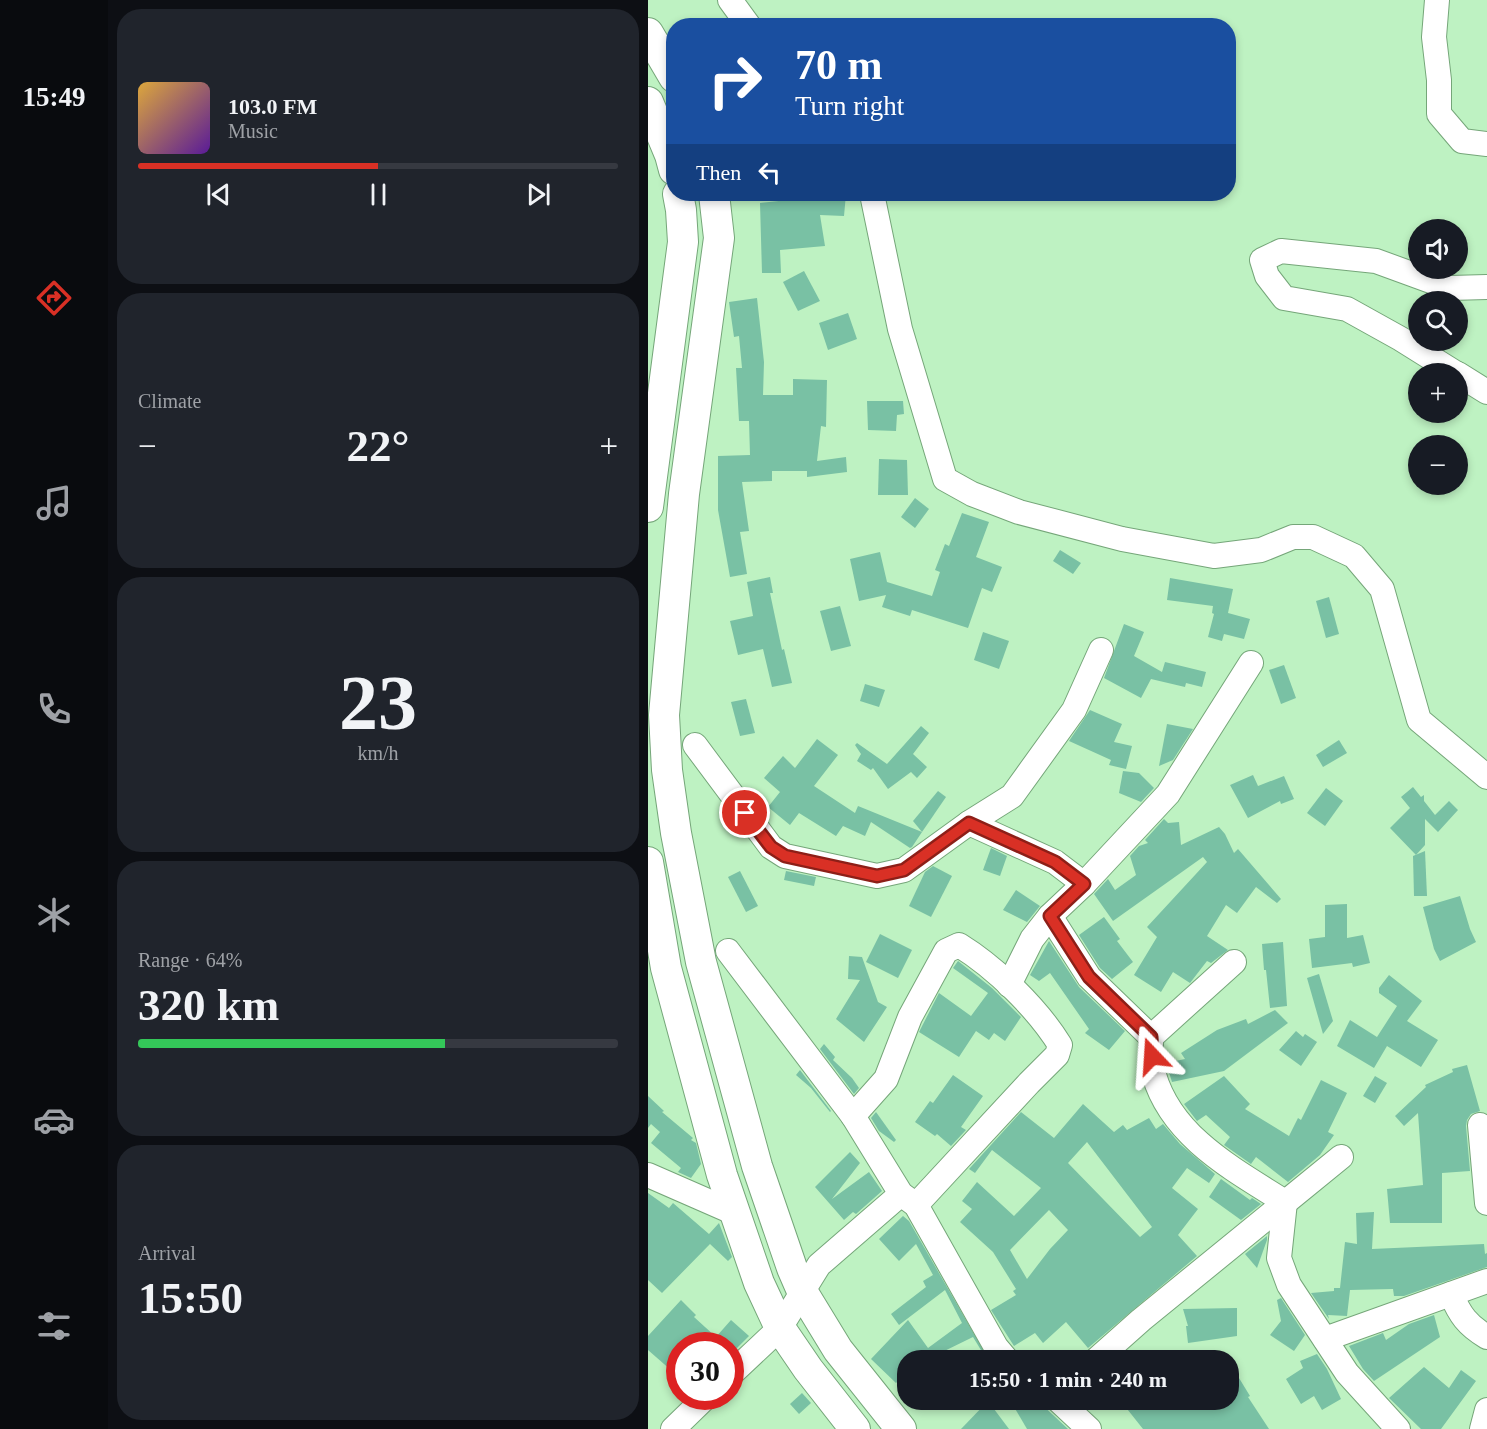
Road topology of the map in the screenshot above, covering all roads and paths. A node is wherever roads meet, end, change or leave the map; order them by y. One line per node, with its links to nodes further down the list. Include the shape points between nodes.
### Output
1 (730, 0): 3 (street)
2 (1437, 0): 7 (street, via 1434,37 1439,114 1462,141)
3 (743, 18)
4 (648, 33): 5 (main road)
5 (666, 64)
6 (648, 102): 8 (main road)
7 (1487, 144)
8 (666, 146)
9 (679, 201): 16 (main road, via 683,242)
10 (715, 201): 38 (main road, via 719,238 684,494 664,715 667,770 701,962 757,1166)
11 (873, 201): 20 (street, via 900,329 945,479 1019,512 1122,539 1214,556 1261,550 1293,537 1313,537 1354,556 1382,589 1419,720)
12 (1487, 286): 13 (street, via 1450,288 1376,261 1281,251 1262,260 1267,276 1284,298 1347,309)
13 (1440, 363)
14 (1468, 380): 15 (street)
15 (1487, 392)
16 (648, 507)
17 (1101, 650): 21 (street, via 1074,710 1012,796)
18 (1251, 663): 23 (street, via 1168,794)
19 (695, 745): 21 (street, via 771,847 785,856 877,876 904,870)
20 (1487, 777)
21 (969, 823): 23 (street, via 1055,862)
22 (648, 862): 36 (main road, via 666,968)
23 (1084, 884): 24 (street)
24 (1050, 916): 27 (street, via 1032,939); 28 (street, via 1089,977)
25 (728, 951): 29 (street)
26 (1234, 962): 28 (street)
27 (1010, 984): 29 (street, via 959,945 946,951 910,1017 886,1079); 33 (street, via 1053,1033 1060,1045 1057,1055)
28 (1151, 1037): 34 (street, via 1153,1074 1170,1111 1196,1141 1230,1168)
29 (853, 1116): 33 (street)
30 (1480, 1125): 35 (street)
31 (1341, 1157): 34 (street)
32 (648, 1175): 36 (street)
33 (908, 1199): 38 (street, via 819,1265); 43 (street)
34 (1285, 1202): 42 (street, via 1279,1258 1289,1285); 44 (street)
35 (1487, 1203)
36 (735, 1213): 40 (main road, via 759,1283)
37 (1487, 1281): 39 (street)
38 (802, 1291): 40 (street); 51 (main road, via 838,1350)
39 (1451, 1294): 41 (street, via 1459,1313); 42 (street)
40 (780, 1328): 45 (street); 50 (main road)
41 (1487, 1337)
42 (1325, 1339): 53 (street, via 1347,1373)
43 (999, 1350)
44 (1107, 1350)
45 (744, 1361)
46 (693, 1410): 49 (street)
47 (1069, 1410): 52 (street)
48 (1487, 1410): 54 (street)
49 (673, 1429)
50 (855, 1429)
51 (901, 1429)
52 (1089, 1429)
53 (1398, 1429)
54 (1482, 1429)

